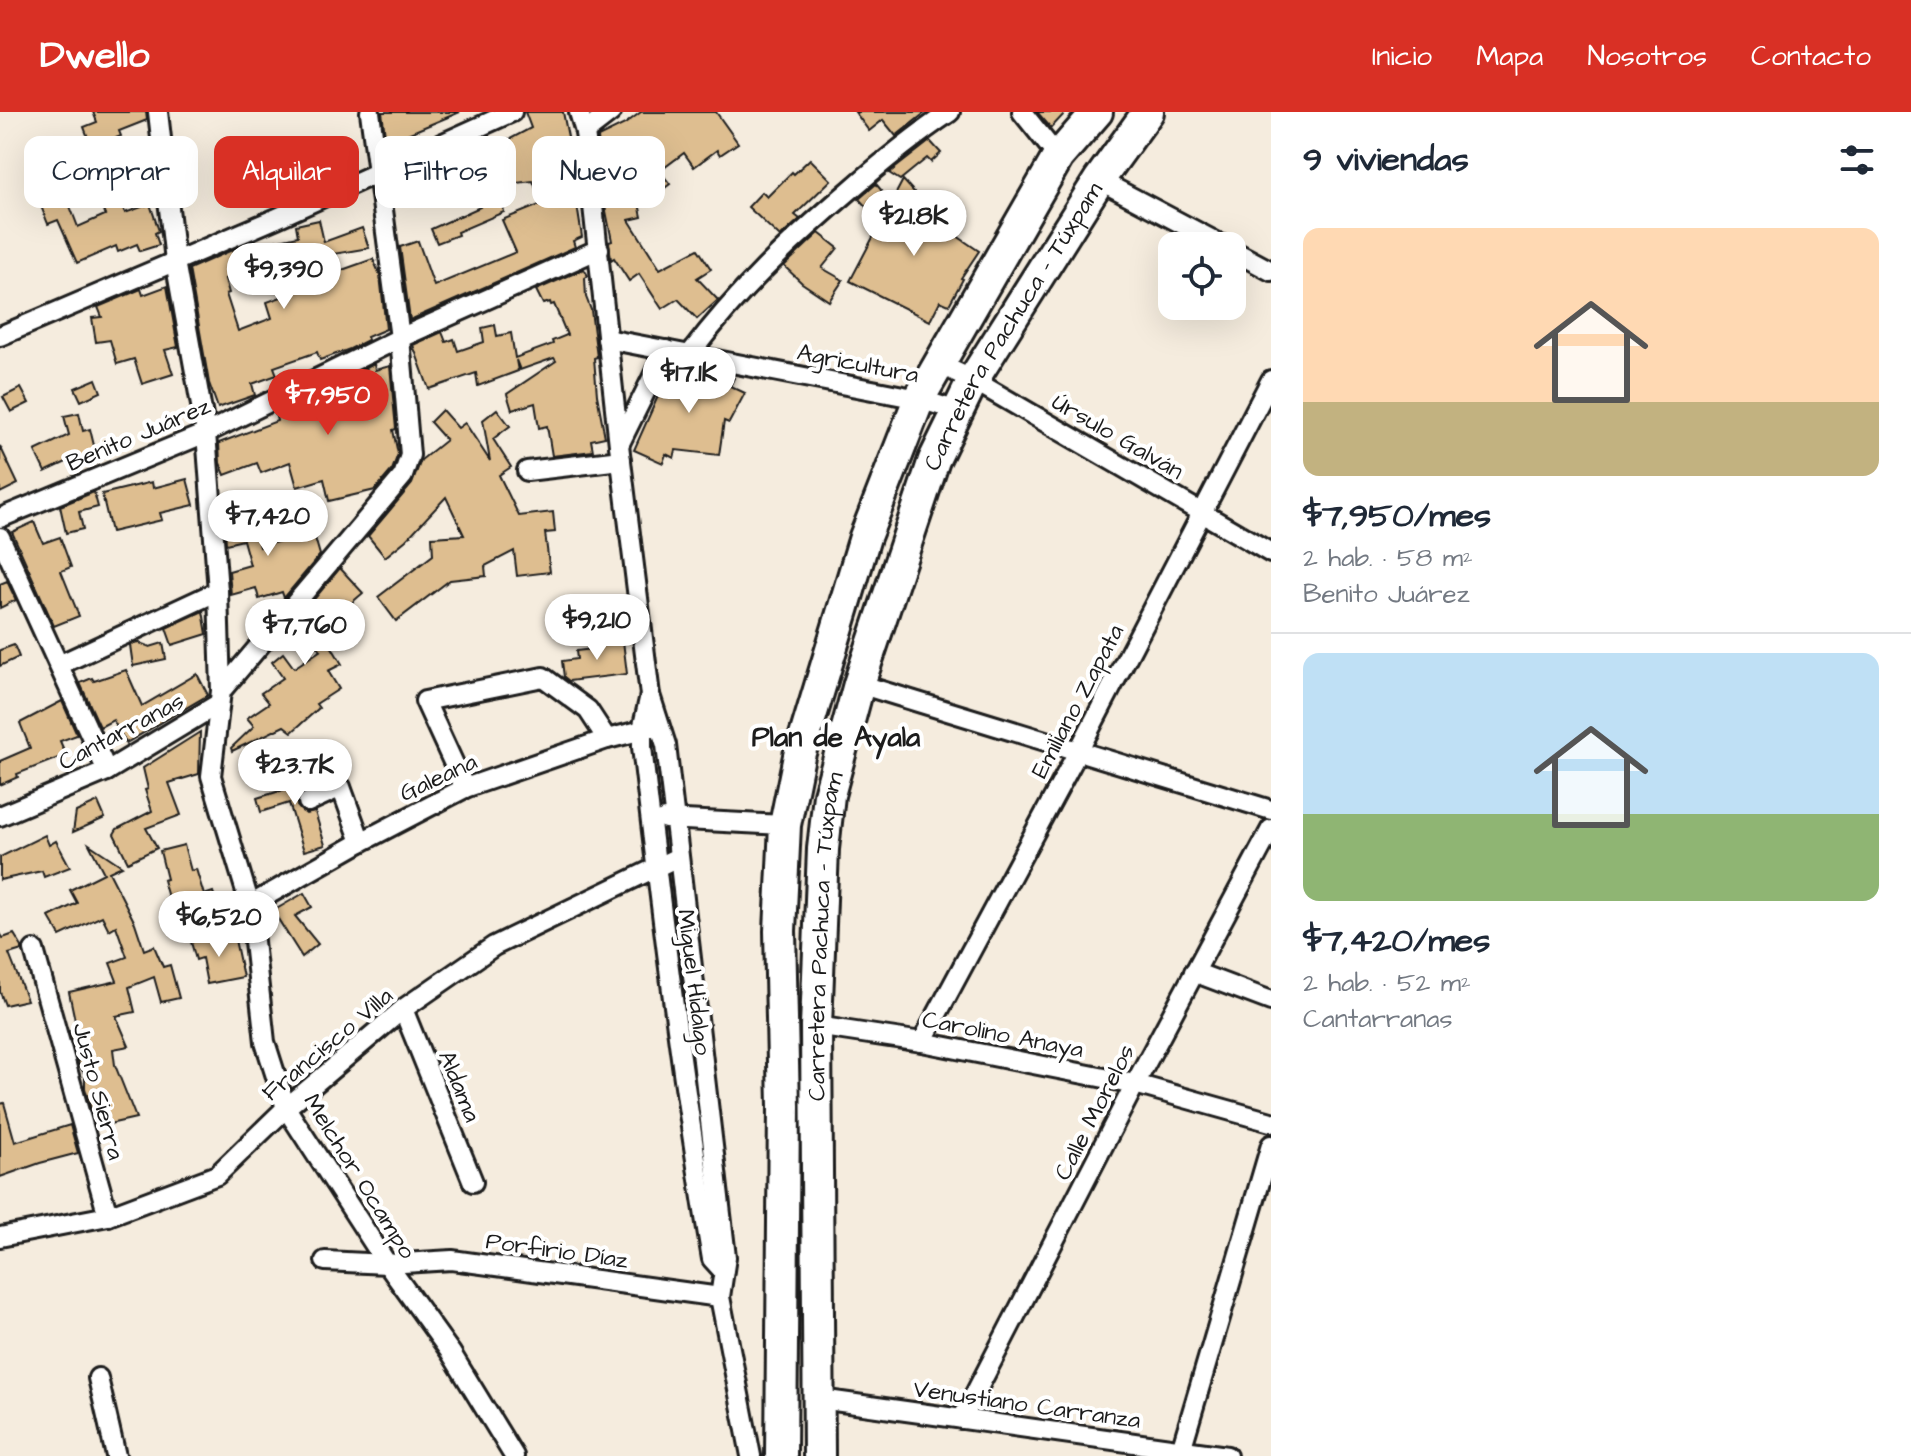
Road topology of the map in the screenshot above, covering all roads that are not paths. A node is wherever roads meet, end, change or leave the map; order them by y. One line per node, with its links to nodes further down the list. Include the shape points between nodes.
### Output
1 (158, 112): 20 (street, Melchor Ocampo)
2 (370, 112): 12 (street)
3 (512, 112): 11 (street)
4 (579, 112): 10 (street, Miguel Hidalgo)
5 (611, 112): 10 (street)
6 (950, 112): 26 (street, via 912,137 801,231 758,272)
7 (1022, 112): 13 (street)
8 (1097, 112): 13 (main road, Carretera Pachuca - Túxpam)
9 (1148, 112): 15 (main road, Carretera Pachuca - Túxpam)
10 (585, 132): 18 (street, Miguel Hidalgo)
11 (459, 136)
12 (375, 150)
13 (1058, 157): 27 (main road, Carretera Pachuca - Túxpam)
14 (375, 174): 20 (street)
15 (1099, 180): 17 (street); 28 (main road, Carretera Pachuca - Túxpam)
16 (383, 208): 23 (street)
17 (1197, 232)
18 (599, 249): 23 (street, Benito Juárez); 24 (street, Miguel Hidalgo)
19 (1246, 258): 21 (street)
20 (175, 261): 22 (street); 32 (street, Melchor Ocampo)
21 (1271, 271)
22 (0, 336)
23 (400, 338): 32 (street, Benito Juárez); 43 (street, Cantarranas, via 410,455 403,476)
24 (607, 339): 25 (street, Agricultura); 33 (street, Miguel Hidalgo)
25 (666, 350): 26 (street, Agricultura); 33 (street)
26 (690, 354): 30 (street, Agricultura)
27 (939, 364): 28 (street, Úrsulo Galván); 30 (main road, Carretera Pachuca - Túxpam)
28 (973, 380): 31 (main road, Carretera Pachuca - Túxpam); 35 (street, Úrsulo Galván)
29 (1271, 380): 35 (street, Emiliano Zapata)
30 (919, 399): 31 (street, Agricultura); 55 (main road, Carretera Pachuca - Túxpam, via 865,537 799,756)
31 (958, 411): 41 (main road, Carretera Pachuca - Túxpam, via 934,460)
32 (206, 433): 36 (street, Benito Juárez); 39 (street, Melchor Ocampo)
33 (620, 453): 34 (street); 42 (street, Miguel Hidalgo)
34 (527, 471)
35 (1203, 513): 38 (street, Úrsulo Galván); 47 (street, Emiliano Zapata)
36 (0, 518)
37 (0, 537): 40 (street)
38 (1271, 553)
39 (218, 591): 40 (street); 43 (street, Melchor Ocampo)
40 (59, 665): 48 (street)
41 (859, 684): 47 (street); 65 (main road, Carretera Pachuca - Túxpam, via 829,795)
42 (650, 695): 44 (street, Miguel Hidalgo); 45 (street, Miguel Hidalgo)
43 (220, 698): 48 (street, Cantarranas); 60 (street, Melchor Ocampo, via 211,776)
44 (662, 727): 45 (street, Galeana); 53 (street, Miguel Hidalgo)
45 (642, 730): 46 (street, Galeana); 54 (street, Miguel Hidalgo)
46 (607, 739): 49 (street, Galeana); 49 (street, via 588,710 543,677 425,701)
47 (1079, 750): 51 (street); 66 (street, Emiliano Zapata)
48 (107, 771): 52 (street, Cantarranas)
49 (465, 788): 57 (street, Galeana)
50 (308, 802): 57 (street, via 341,787)
51 (1271, 810)
52 (0, 816)
53 (674, 818): 54 (street); 55 (street); 58 (street, Miguel Hidalgo)
54 (651, 821): 59 (street, Miguel Hidalgo)
55 (785, 825): 88 (main road, Carretera Pachuca - Túxpam, via 780,931)
56 (1271, 829): 62 (street, Calle Morelos)
57 (361, 842): 60 (street, Galeana)
58 (678, 857): 59 (street, Francisco Villa); 69 (street, Miguel Hidalgo)
59 (656, 867): 64 (street, Francisco Villa, via 494,946); 70 (street, Miguel Hidalgo)
60 (250, 905): 68 (street, Melchor Ocampo, via 265,1042)
61 (34, 950): 74 (street, Justo Sierra)
62 (1194, 972): 63 (street); 67 (street, Calle Morelos)
63 (1271, 1001)
64 (403, 1009): 68 (street, Francisco Villa); 73 (street, Aldama)
65 (816, 1026): 66 (street, Carolino Anaya); 81 (main road, Carretera Pachuca - Túxpam)
66 (922, 1042): 67 (street, Carolino Anaya)
67 (1135, 1084): 71 (street, Carolino Anaya); 82 (street, Calle Morelos)
68 (286, 1108): 74 (street, Francisco Villa, via 217,1175); 77 (street, Melchor Ocampo)
69 (708, 1109): 70 (street); 78 (street, Miguel Hidalgo, via 726,1257)
70 (688, 1112): 78 (street, Miguel Hidalgo, via 712,1259)
71 (1271, 1122)
72 (1271, 1145): 84 (street)
73 (473, 1182)
74 (108, 1216): 75 (street, Francisco Villa)
75 (0, 1237)
76 (325, 1261): 77 (street, Porfirio Díaz)
77 (387, 1264): 79 (street, Porfirio Díaz, via 452,1260); 86 (street, Melchor Ocampo, via 451,1353)
78 (723, 1271): 79 (street, Miguel Hidalgo)
79 (720, 1297): 87 (street, Miguel Hidalgo)
80 (98, 1378): 85 (street)
81 (820, 1399): 82 (street, Venustiano Carranza); 89 (main road, Carretera Pachuca - Túxpam)
82 (962, 1419): 83 (street, Venustiano Carranza)
83 (1098, 1447): 84 (street, Venustiano Carranza)
84 (1181, 1450): 90 (street, Venustiano Carranza)
85 (116, 1456)
86 (514, 1456)
87 (751, 1456)
88 (781, 1456)
89 (819, 1456)
90 (1227, 1456)

